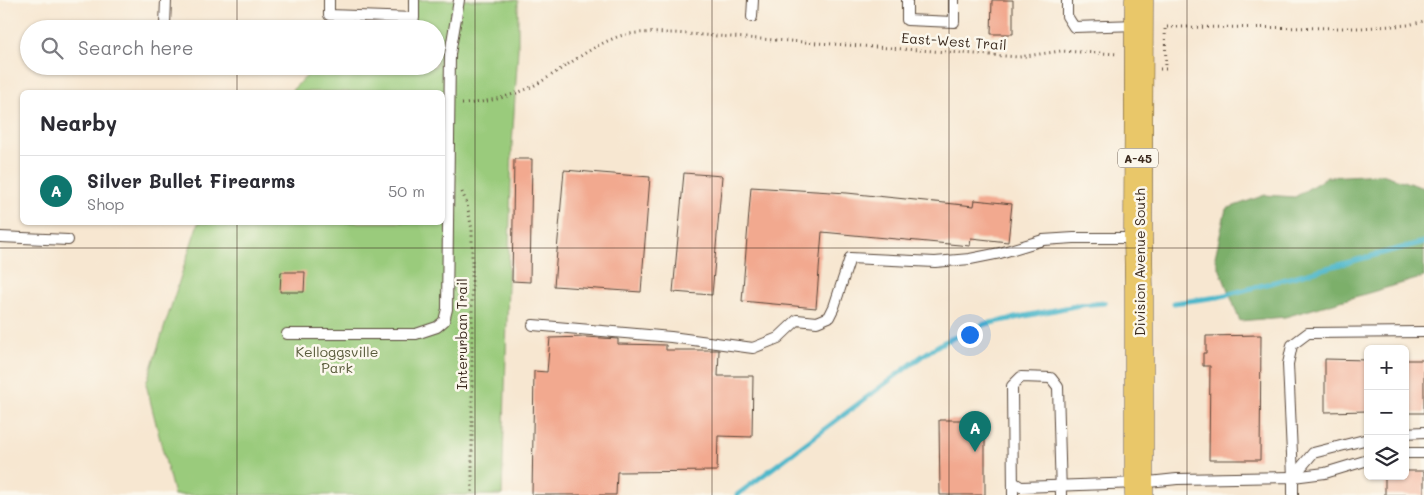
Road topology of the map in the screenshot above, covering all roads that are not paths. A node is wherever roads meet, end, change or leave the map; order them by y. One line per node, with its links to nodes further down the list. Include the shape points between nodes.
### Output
1 (166, 0): 11 (lane)
2 (329, 0): 3 (lane, via 329,15 414,18)
3 (414, 0)
4 (458, 0): 17 (lane, via 450,54 450,180 444,321 416,334)
5 (753, 0): 10 (lane)
6 (907, 0): 7 (lane, via 906,20 954,22)
7 (954, 0)
8 (1067, 0): 9 (lane, via 1067,16 1074,27)
9 (1139, 13): 13 (main road, Division Avenue South / A-45)
10 (752, 17)
11 (165, 20)
12 (0, 237): 14 (lane)
13 (1138, 238): 15 (lane, via 1043,240 1000,253 935,262 850,258 829,317 817,322 797,320 778,338 753,348); 26 (main road, Division Avenue South / A-45)
14 (68, 240)
15 (533, 325)
16 (1424, 332): 24 (lane, via 1308,333 1292,345 1288,364)
17 (287, 334)
18 (1424, 432): 19 (lane)
19 (1409, 433)
20 (1364, 440): 24 (lane, via 1313,453)
21 (1409, 453): 22 (lane)
22 (1424, 453)
23 (1364, 461): 24 (lane, via 1325,473)
24 (1293, 477): 26 (lane, via 1177,478); 29 (lane)
25 (1013, 482): 27 (lane, via 1022,487); 27 (lane, via 1012,386 1021,377 1050,378 1058,387); 28 (lane)
26 (1139, 489): 27 (lane)
27 (1061, 490)
28 (1013, 495)
29 (1293, 495)

